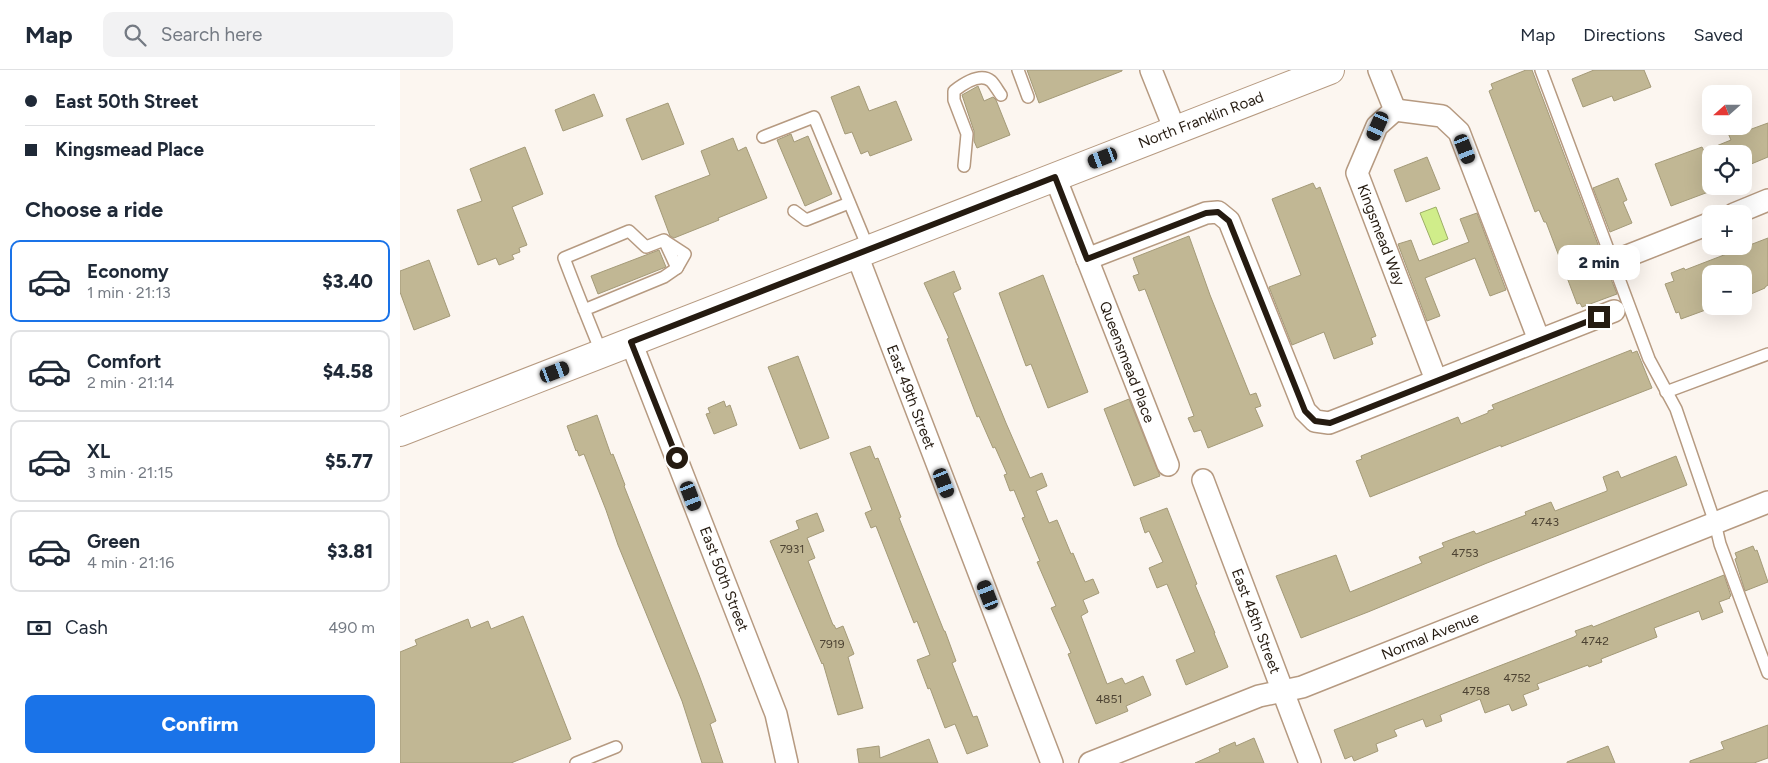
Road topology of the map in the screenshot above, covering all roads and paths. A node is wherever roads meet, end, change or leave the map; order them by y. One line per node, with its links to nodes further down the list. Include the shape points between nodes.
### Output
1 (1018, 70): 7 (lane)
2 (1151, 70): 9 (street)
3 (1330, 70): 9 (main road, North Franklin Road)
4 (1379, 70): 8 (street)
5 (1541, 70): 20 (lane)
6 (1001, 95): 11 (lane, via 991,81 980,78 954,91 954,100 967,134)
7 (1028, 97)
8 (1395, 110): 23 (street, via 1442,116 1459,132); 27 (street, Kingsmead Way, via 1378,126 1357,173)
9 (1175, 130): 12 (main road, North Franklin Road)
10 (763, 137): 14 (lane, via 814,117)
11 (964, 166)
12 (1055, 177): 18 (main road, North Franklin Road); 19 (street, Queensmead Place)
13 (1768, 200): 15 (street)
14 (849, 203): 16 (lane, via 806,220); 18 (lane)
15 (1752, 207)
16 (794, 211)
17 (1702, 227): 20 (street)
18 (863, 253): 24 (main road, North Franklin Road); 40 (street, East 49th Street)
19 (1087, 259): 27 (street, via 1206,213 1218,212 1229,221 1305,411 1315,421 1330,423); 30 (street, Queensmead Place)
20 (1612, 262): 28 (lane, via 1649,360)
21 (584, 310): 21 (lane, via 564,258 629,230 646,246 664,240 677,268 664,277); 25 (lane)
22 (1614, 312): 23 (street)
23 (1539, 340): 27 (street)
24 (631, 342): 25 (main road, North Franklin Road); 39 (street, East 50th Street, via 776,714)
25 (602, 354): 29 (main road, North Franklin Road)
26 (1768, 354): 28 (lane)
27 (1436, 380)
28 (1666, 392): 33 (lane, via 1676,409)
29 (400, 432)
30 (1168, 465)
31 (1203, 480): 36 (street, East 48th Street)
32 (1768, 502): 33 (street, Normal Avenue)
33 (1715, 523): 34 (lane, via 1720,544); 36 (street, Normal Avenue, via 1302,687)
34 (1764, 652): 35 (lane)
35 (1768, 673)
36 (1282, 691): 41 (street, Normal Avenue, via 1259,696); 42 (street, East 48th Street)
37 (616, 747): 38 (lane)
38 (576, 763)
39 (787, 763)
40 (1052, 763)
41 (1090, 763)
42 (1310, 763)

